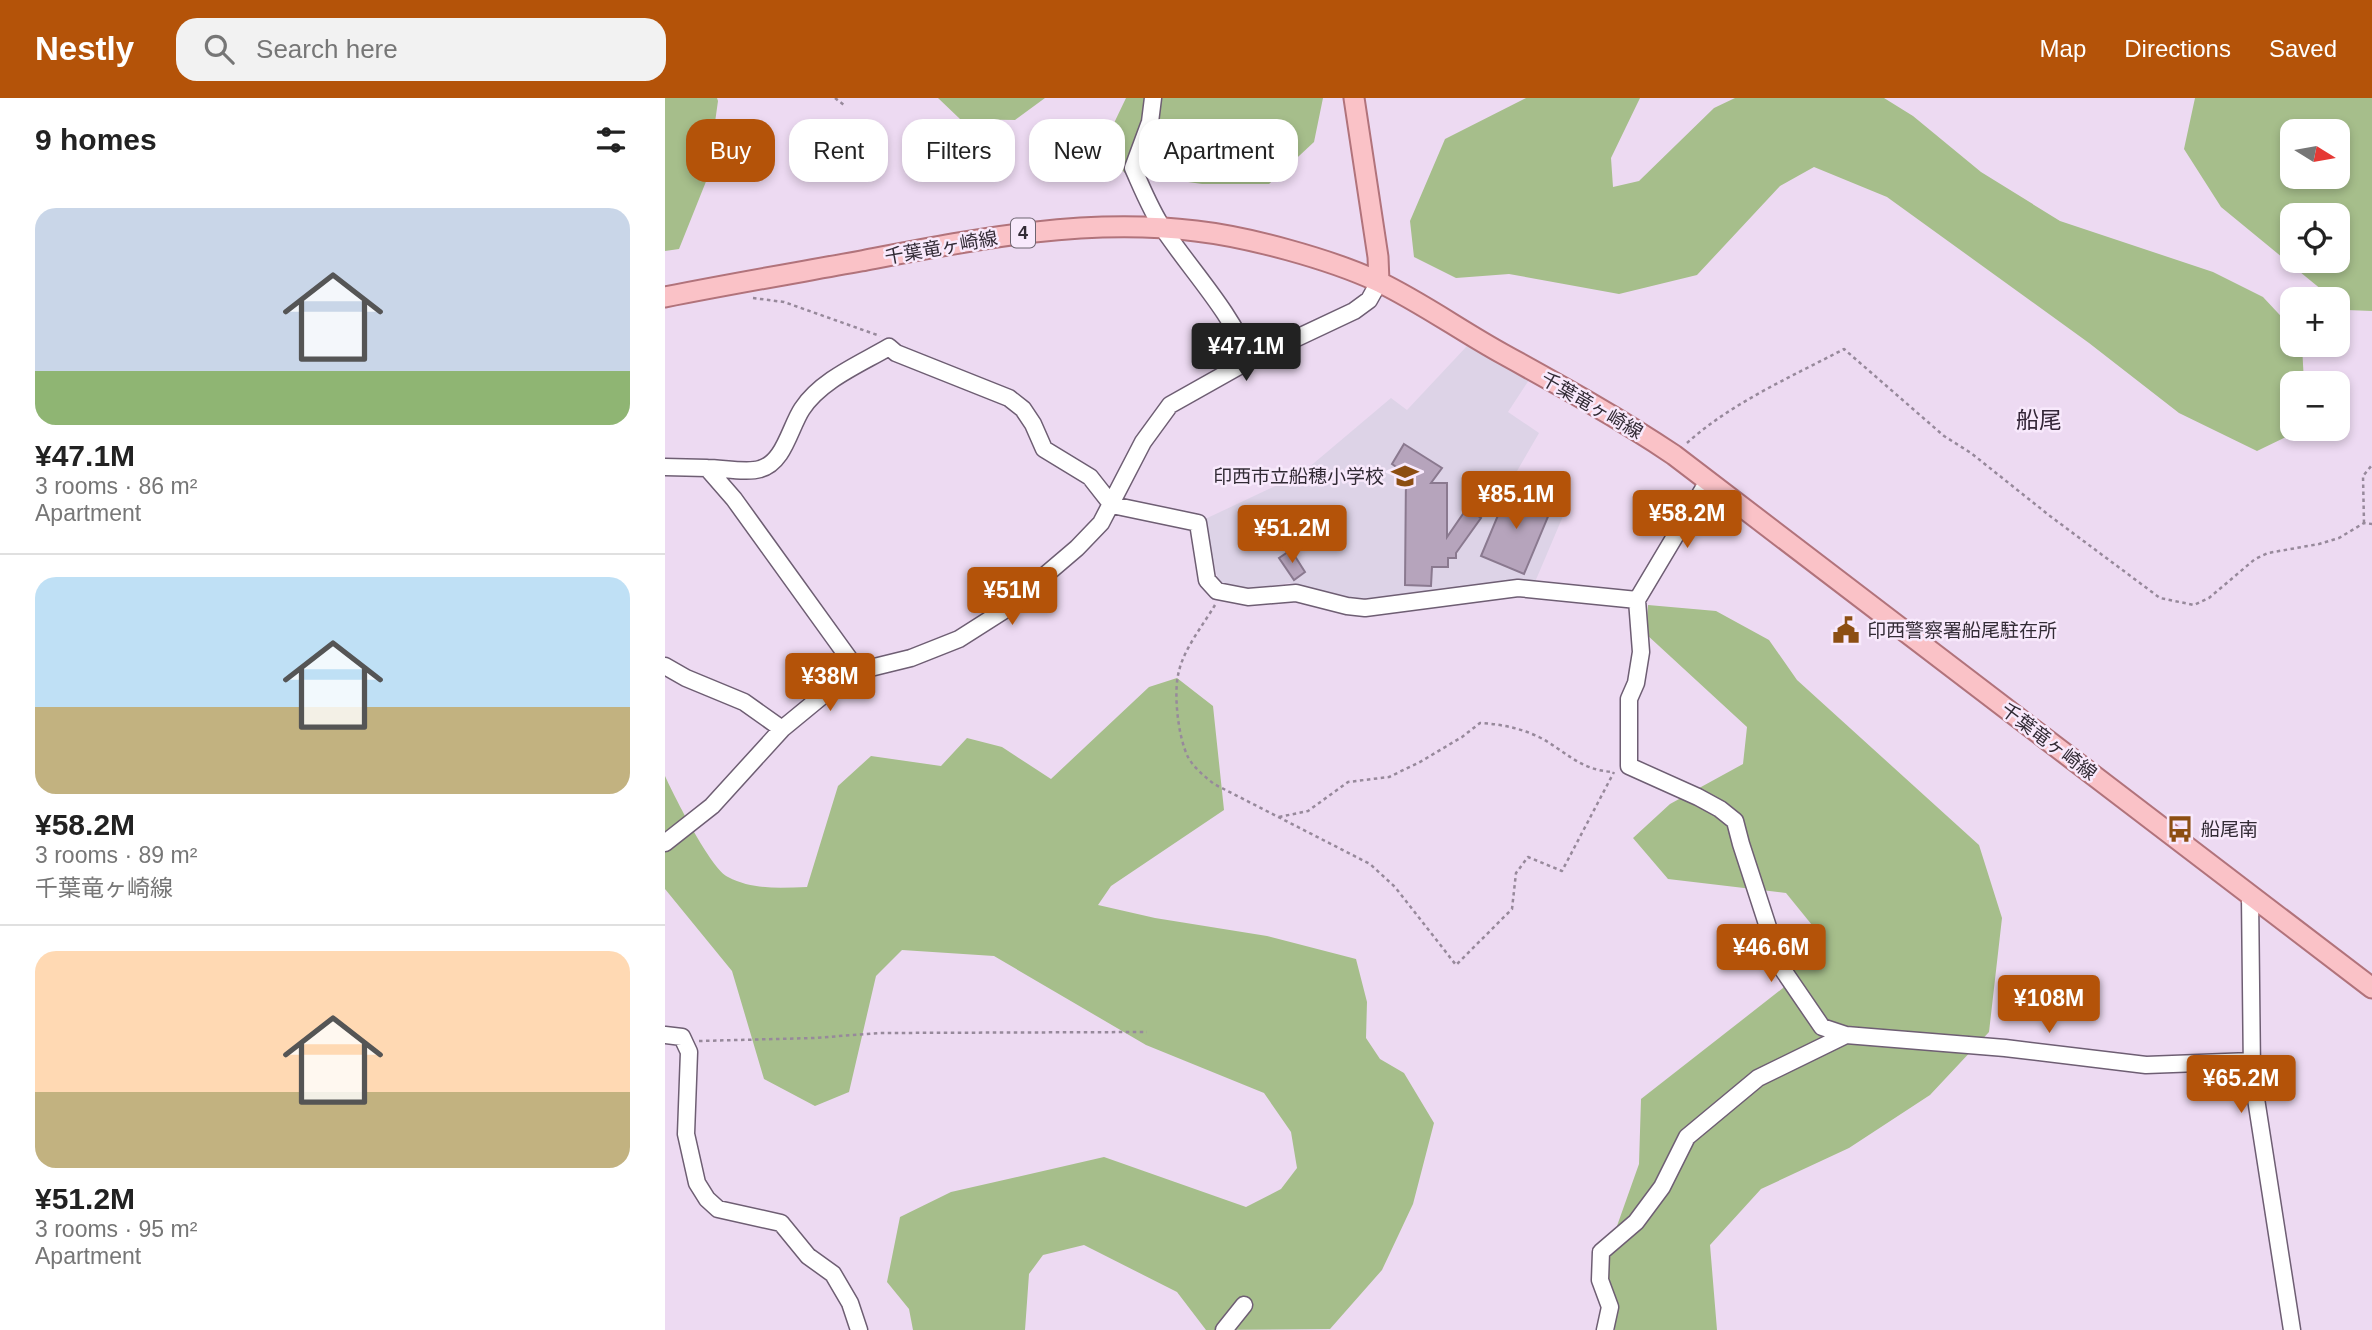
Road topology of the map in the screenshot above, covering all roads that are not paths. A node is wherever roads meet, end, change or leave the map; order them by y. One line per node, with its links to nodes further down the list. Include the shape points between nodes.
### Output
1 (1153, 98): 3 (street, via 1150,122 1133,168)
2 (1354, 98): 4 (main road)
3 (1162, 228): 4 (main road, 千葉竜ヶ崎線 / 4, via 1273,247); 5 (main road, 千葉竜ヶ崎線 / 4, via 1021,233); 6 (street, via 1226,312)
4 (1378, 282): 6 (street, via 1369,300 1354,311); 9 (main road, 千葉竜ヶ崎線 / 4, via 1570,390)
5 (665, 297)
6 (1250, 360): 10 (street, via 1170,405 1143,442)
7 (665, 467): 8 (street)
8 (707, 468): 10 (street, via 761,469 769,464 778,457 801,410 818,389 889,347 1009,398 1023,409 1044,449 1090,477); 13 (street)
9 (1708, 481): 11 (street); 16 (main road, 千葉竜ヶ崎線 / 4)
10 (1112, 505): 11 (street, via 1198,523 1207,580 1222,593 1248,597 1296,593 1365,608 1518,589); 13 (street, via 1090,536 1003,611 959,639 911,658)
11 (1637, 600): 19 (street, via 1641,652 1629,699 1622,769 1698,797 1735,821 1781,967 1822,1027)
12 (665, 666): 14 (street, via 744,702)
13 (858, 671): 14 (street)
14 (782, 729): 15 (street, via 712,806)
15 (665, 843)
16 (2251, 896): 17 (main road, 千葉竜ヶ崎線 / 4); 20 (street)
17 (2372, 988)
18 (665, 1035): 22 (street, via 682,1037 689,1052 686,1134 697,1182 707,1199 718,1209 782,1223 808,1256 833,1273)
19 (1846, 1035): 20 (street, via 2145,1065); 24 (street, via 1758,1078 1687,1137 1662,1187 1636,1223 1601,1252 1600,1280 1610,1307)
20 (2252, 1061): 25 (street)
21 (1244, 1305): 23 (street)
22 (859, 1330)
23 (1224, 1330)
24 (1605, 1330)
25 (2293, 1330)

